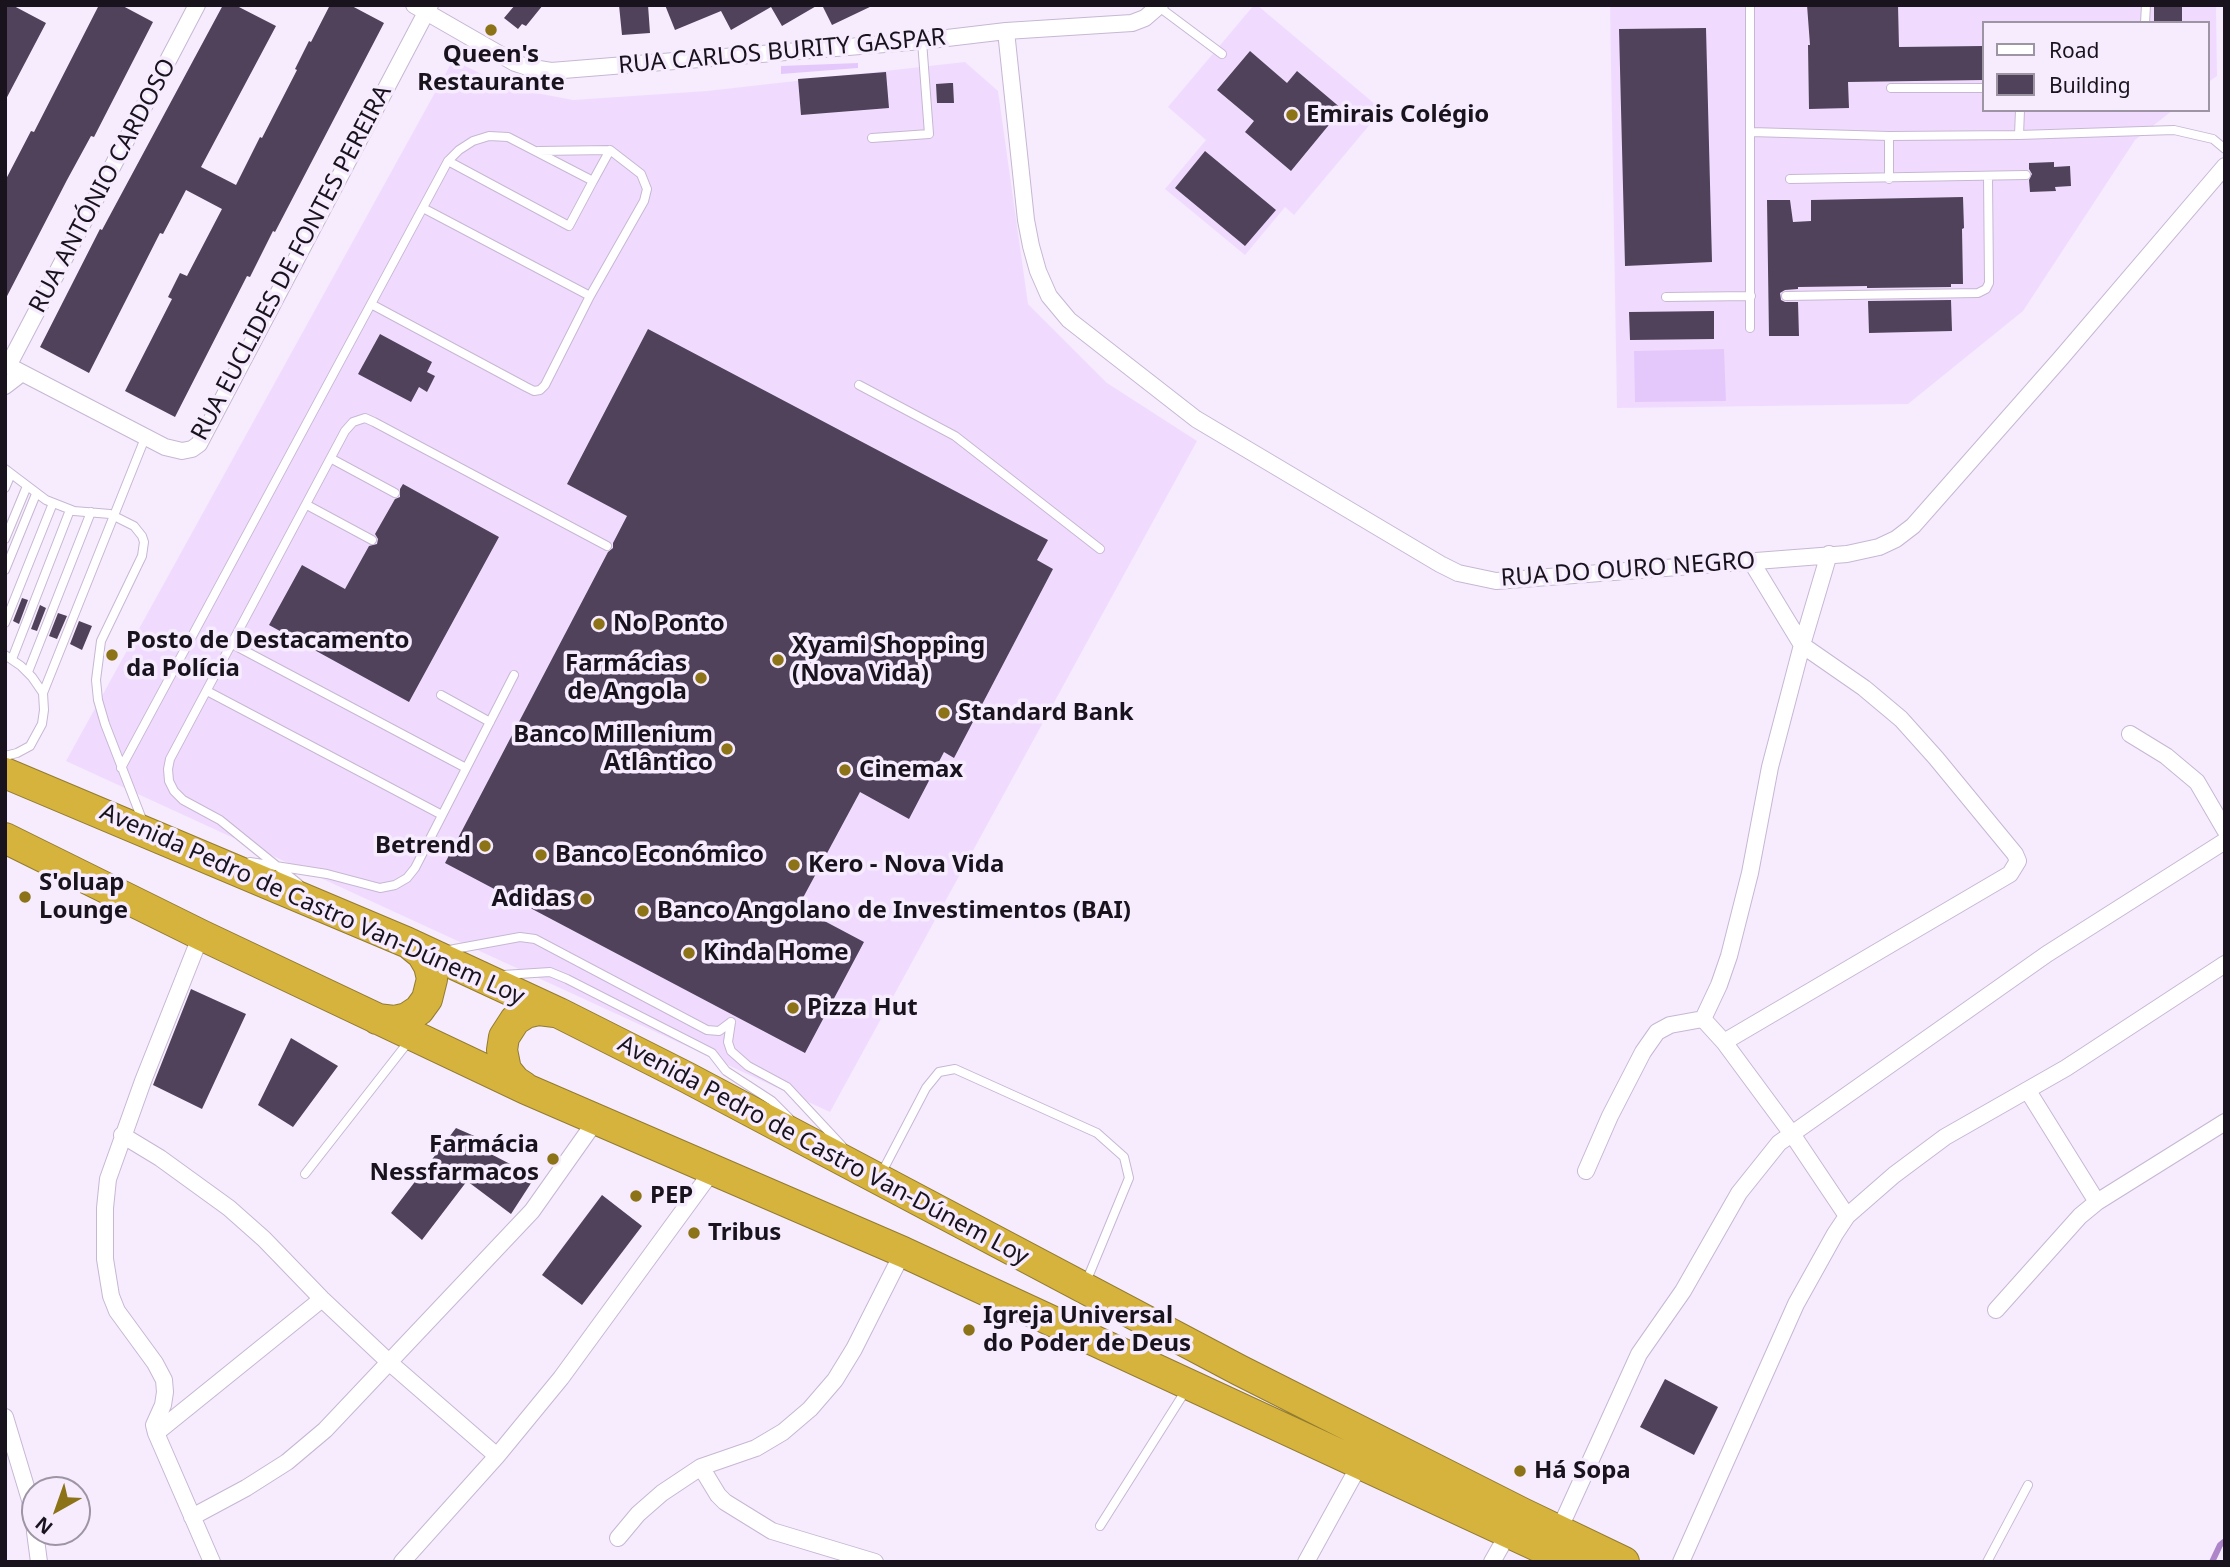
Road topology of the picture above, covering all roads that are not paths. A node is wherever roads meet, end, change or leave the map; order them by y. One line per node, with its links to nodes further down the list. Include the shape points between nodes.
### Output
1 (197, 5): 32 (street, RUA ANTÓNIO CARDOSO)
2 (1750, 5): 11 (lane)
3 (1159, 6): 5 (street, RUA CARLOS BURITY GASPAR, via 1132,23); 7 (lane)
4 (423, 7): 6 (street, RUA CARLOS BURITY GASPAR, via 515,63 551,71); 35 (street, RUA EUCLIDES DE FONTES PEREIRA, via 199,444 182,451)
5 (1006, 32): 6 (street, RUA CARLOS BURITY GASPAR); 52 (street, RUA DO OURO NEGRO, via 1026,220 1049,296 1069,320 1196,419 1440,564 1476,578 1515,581)
6 (922, 41): 14 (lane, via 929,134)
7 (1222, 54)
8 (1891, 88): 9 (lane)
9 (1982, 88)
10 (2020, 112): 12 (lane)
11 (1751, 132): 13 (lane); 27 (lane)
12 (2019, 135): 13 (lane); 15 (lane, via 2174,130 2213,139)
13 (1889, 136): 22 (lane)
14 (872, 138)
15 (2225, 149)
16 (534, 150): 17 (lane); 18 (lane, via 508,136 489,136); 24 (lane)
17 (610, 150): 24 (lane); 26 (lane, via 641,174 647,189)
18 (448, 161): 24 (lane, via 569,226); 25 (lane)
19 (2225, 166): 51 (street, RUA DO OURO NEGRO, via 1913,526 1879,547)
20 (2026, 175): 21 (lane)
21 (1988, 176): 22 (lane); 28 (lane, via 1986,289 1978,293)
22 (1889, 178): 23 (lane)
23 (1790, 179)
24 (593, 181)
25 (423, 208): 26 (lane); 30 (lane)
26 (590, 296): 30 (lane, via 545,385 534,391)
27 (1751, 296): 29 (lane); 31 (lane)
28 (1786, 296)
29 (1666, 297)
30 (371, 304): 66 (lane)
31 (1750, 328)
32 (12, 368): 34 (street, RUA ANTÓNIO CARDOSO); 35 (street, RUA EUCLIDES DE FONTES PEREIRA)
33 (859, 384): 50 (lane, via 955,436)
34 (5, 386)
35 (145, 438): 46 (lane)
36 (332, 459): 40 (lane); 43 (lane); 49 (lane, via 345,431 365,418)
37 (8, 472): 38 (lane); 39 (lane)
38 (27, 486): 41 (lane); 47 (lane)
39 (5, 488)
40 (395, 493)
41 (36, 494): 42 (lane); 53 (lane)
42 (53, 503): 44 (lane); 54 (lane)
43 (307, 505): 48 (lane); 55 (lane)
44 (70, 510): 45 (lane); 57 (lane)
45 (91, 512): 46 (lane); 58 (lane)
46 (113, 516): 61 (lane); 66 (lane, via 134,526 144,542 142,556 101,641 96,667 98,700)
47 (5, 539)
48 (372, 540)
49 (607, 546)
50 (1100, 549)
51 (1829, 554): 52 (street, RUA DO OURO NEGRO); 56 (street)
52 (1751, 561): 56 (street)
53 (5, 570)
54 (5, 623)
55 (232, 644): 60 (lane); 67 (lane)
56 (1802, 645): 83 (street, via 1732,944); 85 (street, via 1901,719 2018,861 2010,874)
57 (8, 657): 58 (lane)
58 (28, 673): 61 (lane)
59 (514, 675): 63 (lane)
60 (206, 691): 69 (lane); 75 (lane, via 170,759 169,781 183,800 220,820)
61 (43, 692): 65 (lane, via 43,717 36,737 30,746)
62 (441, 695): 63 (lane)
63 (490, 722): 67 (lane)
64 (2130, 734): 70 (street, via 2197,782)
65 (5, 757)
66 (121, 768): 71 (lane)
67 (466, 768): 69 (lane)
68 (5, 773): 71 (highway, Avenida Pedro de Castro Van-Dúnem Loy)
69 (442, 815): 75 (lane, via 415,868 395,885 380,888)
70 (2225, 830)
71 (146, 831): 74 (highway, Avenida Pedro de Castro Van-Dúnem Loy)
72 (5, 838): 77 (highway, Avenida Pedro de Castro Van-Dúnem Loy)
73 (2225, 841): 90 (street, via 2047,954)
74 (199, 854): 75 (lane); 76 (highway, Avenida Pedro de Castro Van-Dúnem Loy)
75 (278, 866): 76 (lane)
76 (328, 909): 78 (highway, Avenida Pedro de Castro Van-Dúnem Loy)
77 (201, 935): 82 (highway, Avenida Pedro de Castro Van-Dúnem Loy); 91 (street)
78 (418, 948): 80 (highway, Avenida Pedro de Castro Van-Dúnem Loy); 82 (highway, via 432,979 423,1006 407,1018); 96 (lane, via 535,939 707,1030 719,1031 731,1022 731,1051 787,1087)
79 (2225, 964): 87 (street)
80 (479, 976): 81 (highway, Avenida Pedro de Castro Van-Dúnem Loy); 92 (lane, via 550,972 567,979 712,1053 726,1071 772,1101)
81 (559, 1013): 86 (highway, via 526,1013 504,1037 506,1070); 92 (highway, Avenida Pedro de Castro Van-Dúnem Loy)
82 (373, 1018): 84 (highway, Avenida Pedro de Castro Van-Dúnem Loy)
83 (1703, 1019): 85 (street); 94 (street, via 1657,1032 1610,1116)
84 (413, 1036): 86 (highway, Avenida Pedro de Castro Van-Dúnem Loy); 95 (lane)
85 (1724, 1042): 90 (street)
86 (526, 1089): 88 (highway, Avenida Pedro de Castro Van-Dúnem Loy)
87 (2028, 1091): 97 (street); 98 (street, via 1945,1137)
88 (597, 1119): 93 (highway, Avenida Pedro de Castro Van-Dúnem Loy); 103 (street, via 532,1211)
89 (2225, 1122): 97 (street)
90 (1791, 1134): 98 (street); 114 (street, via 1739,1193 1684,1291 1639,1354)
91 (122, 1135): 101 (street, via 229,1209); 106 (street, via 108,1179 106,1276 117,1311 164,1380)
92 (824, 1151): 96 (highway, Avenida Pedro de Castro Van-Dúnem Loy)
93 (713, 1170): 99 (highway, Avenida Pedro de Castro Van-Dúnem Loy); 107 (street, via 561,1378)
94 (1586, 1171)
95 (306, 1174)
96 (875, 1178): 100 (highway, Avenida Pedro de Castro Van-Dúnem Loy); 100 (lane, via 939,1072 955,1069 1097,1133 1124,1157 1129,1178)
97 (2097, 1202): 102 (street)
98 (1847, 1216): 124 (street, via 1796,1304)
99 (903, 1252): 104 (highway, Avenida Pedro de Castro Van-Dúnem Loy); 109 (street, via 854,1349 810,1409 756,1448)
100 (1083, 1288): 114 (highway, Avenida Pedro de Castro Van-Dúnem Loy)
101 (323, 1299): 103 (street); 106 (street)
102 (1996, 1310)
103 (390, 1363): 107 (street); 112 (street, via 287,1462)
104 (1190, 1383): 108 (highway, Avenida Pedro de Castro Van-Dúnem Loy); 113 (lane)
105 (5, 1417): 110 (street)
106 (156, 1433): 112 (street)
107 (497, 1456): 118 (street)
108 (1360, 1464): 115 (highway, Avenida Pedro de Castro Van-Dúnem Loy); 120 (street)
109 (701, 1467): 116 (street, via 662,1493); 119 (street, via 725,1502 772,1531)
110 (23, 1476)
111 (2028, 1485): 125 (lane)
112 (192, 1517): 117 (street)
113 (1100, 1526)
114 (1559, 1530): 123 (highway, Avenida Pedro de Castro Van-Dúnem Loy)
115 (1509, 1532): 121 (street); 122 (highway, Avenida Pedro de Castro Van-Dúnem Loy)
116 (618, 1538)
117 (212, 1562)
118 (402, 1562)
119 (875, 1562)
120 (1306, 1562)
121 (1492, 1562)
122 (1572, 1562)
123 (1625, 1562)
124 (1681, 1562)
125 (1987, 1562)

